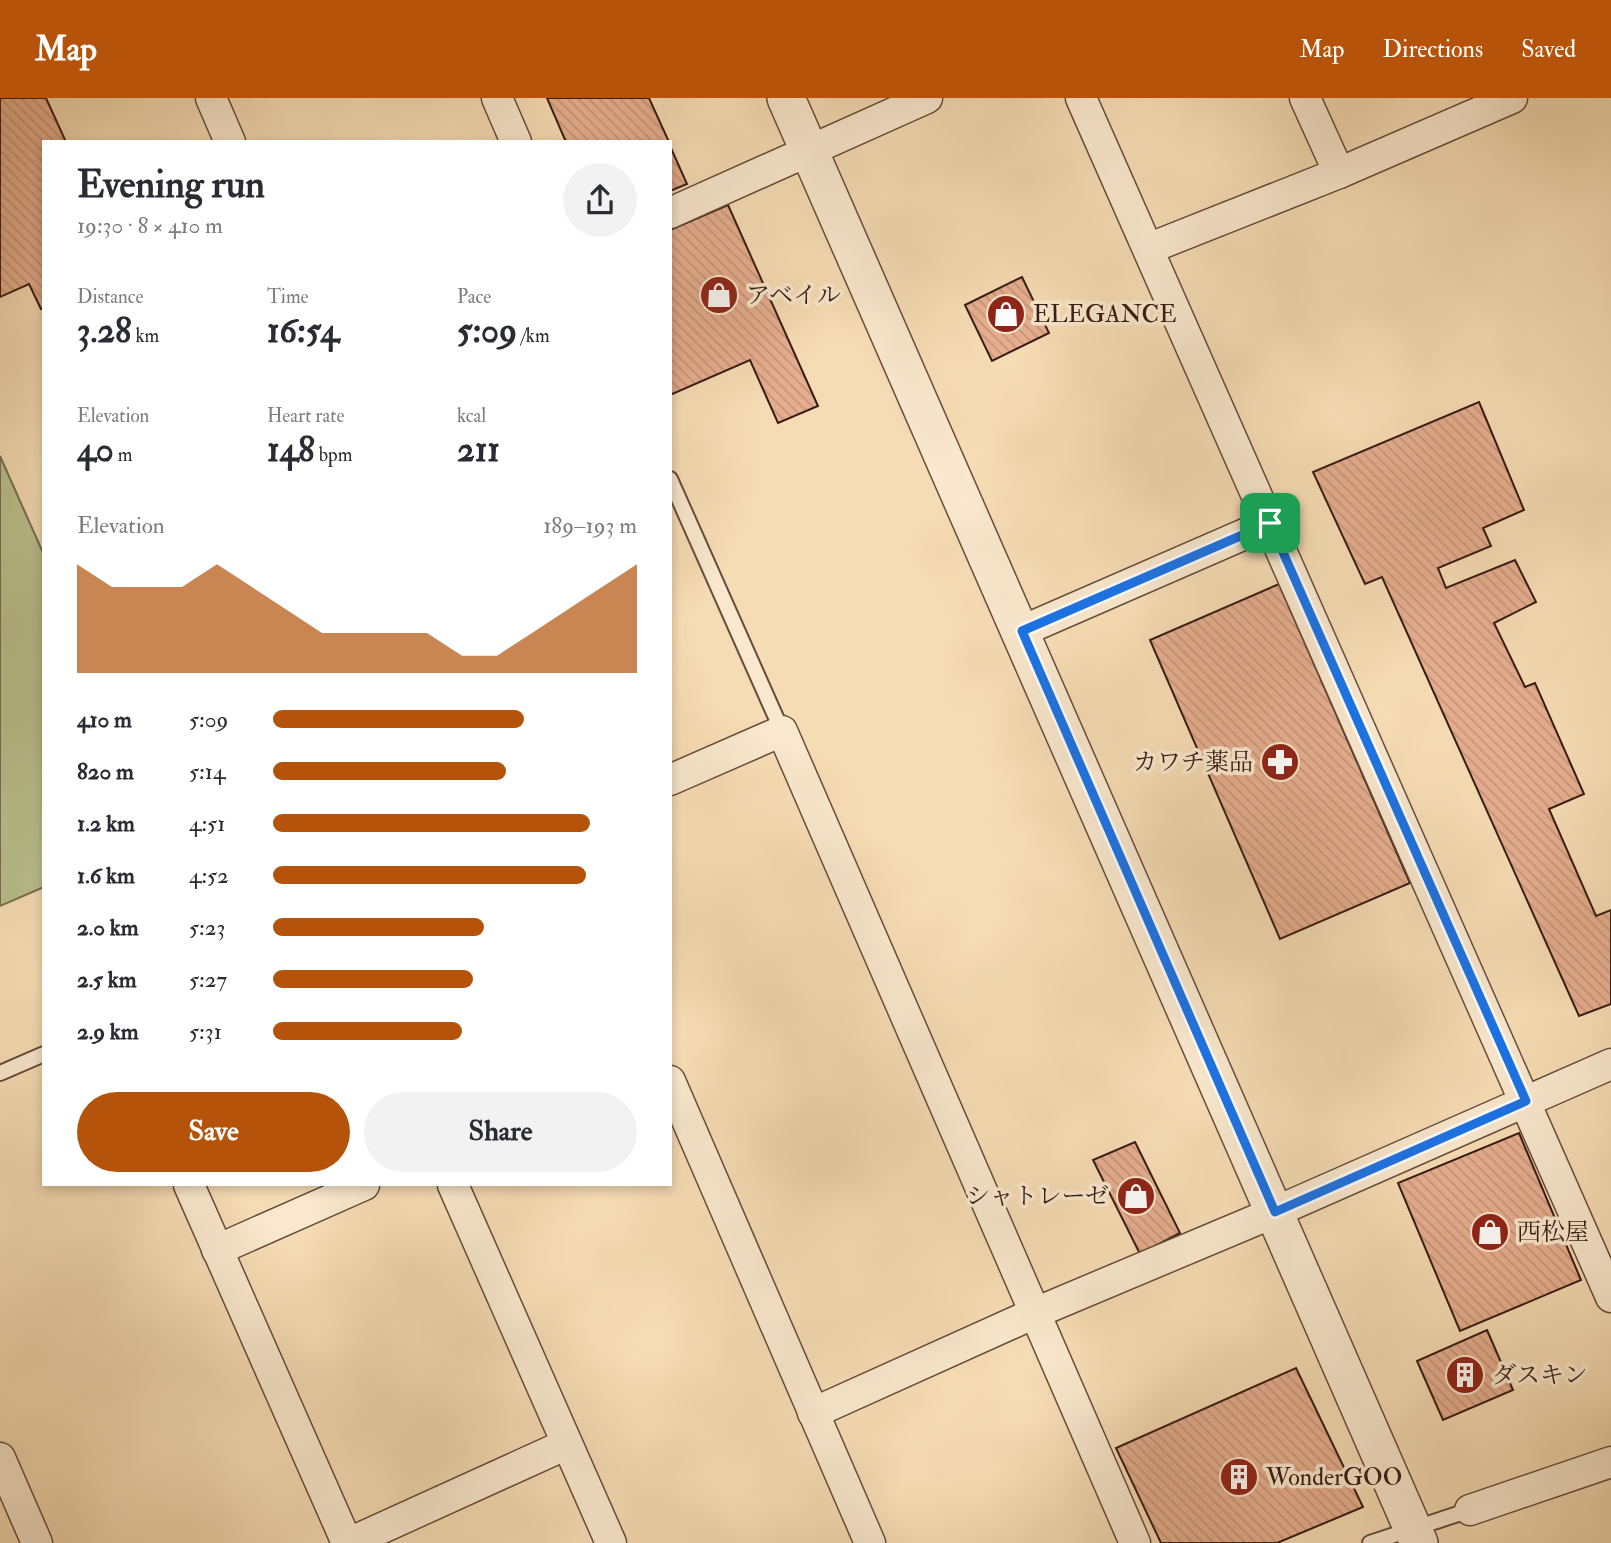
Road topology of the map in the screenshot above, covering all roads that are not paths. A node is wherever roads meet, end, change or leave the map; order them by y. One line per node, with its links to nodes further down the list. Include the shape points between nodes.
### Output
1 (211, 98): 8 (street)
2 (497, 98): 9 (street)
3 (786, 98): 10 (street)
4 (927, 98): 10 (street)
5 (1082, 98): 13 (street)
6 (1305, 98): 11 (street)
7 (1512, 98): 11 (street)
8 (229, 140)
9 (515, 140)
10 (811, 149): 12 (street); 16 (street)
11 (1339, 173): 13 (street)
12 (672, 212)
13 (1150, 248): 15 (street)
14 (672, 484): 17 (lane)
15 (1270, 523): 16 (street); 23 (street)
16 (1022, 631): 27 (street)
17 (782, 731): 18 (street); 30 (street)
18 (672, 779)
19 (42, 1055): 21 (lane)
20 (1611, 1064): 23 (street)
21 (0, 1073)
22 (672, 1086): 31 (street)
23 (1526, 1101): 27 (street); 29 (street)
24 (188, 1186): 28 (street)
25 (362, 1186): 28 (street)
26 (453, 1186): 32 (street)
27 (1275, 1212): 30 (street); 36 (street)
28 (217, 1250): 38 (street)
29 (1611, 1297)
30 (1035, 1313): 31 (street); 41 (street)
31 (813, 1413): 40 (street)
32 (567, 1444): 38 (street); 39 (street)
33 (0, 1458): 37 (street)
34 (1611, 1462): 35 (street)
35 (1470, 1510): 36 (lane)
36 (1415, 1536): 42 (lane)
37 (37, 1543)
38 (348, 1543)
39 (611, 1543)
40 (870, 1543)
41 (1135, 1543)
42 (1370, 1543)

